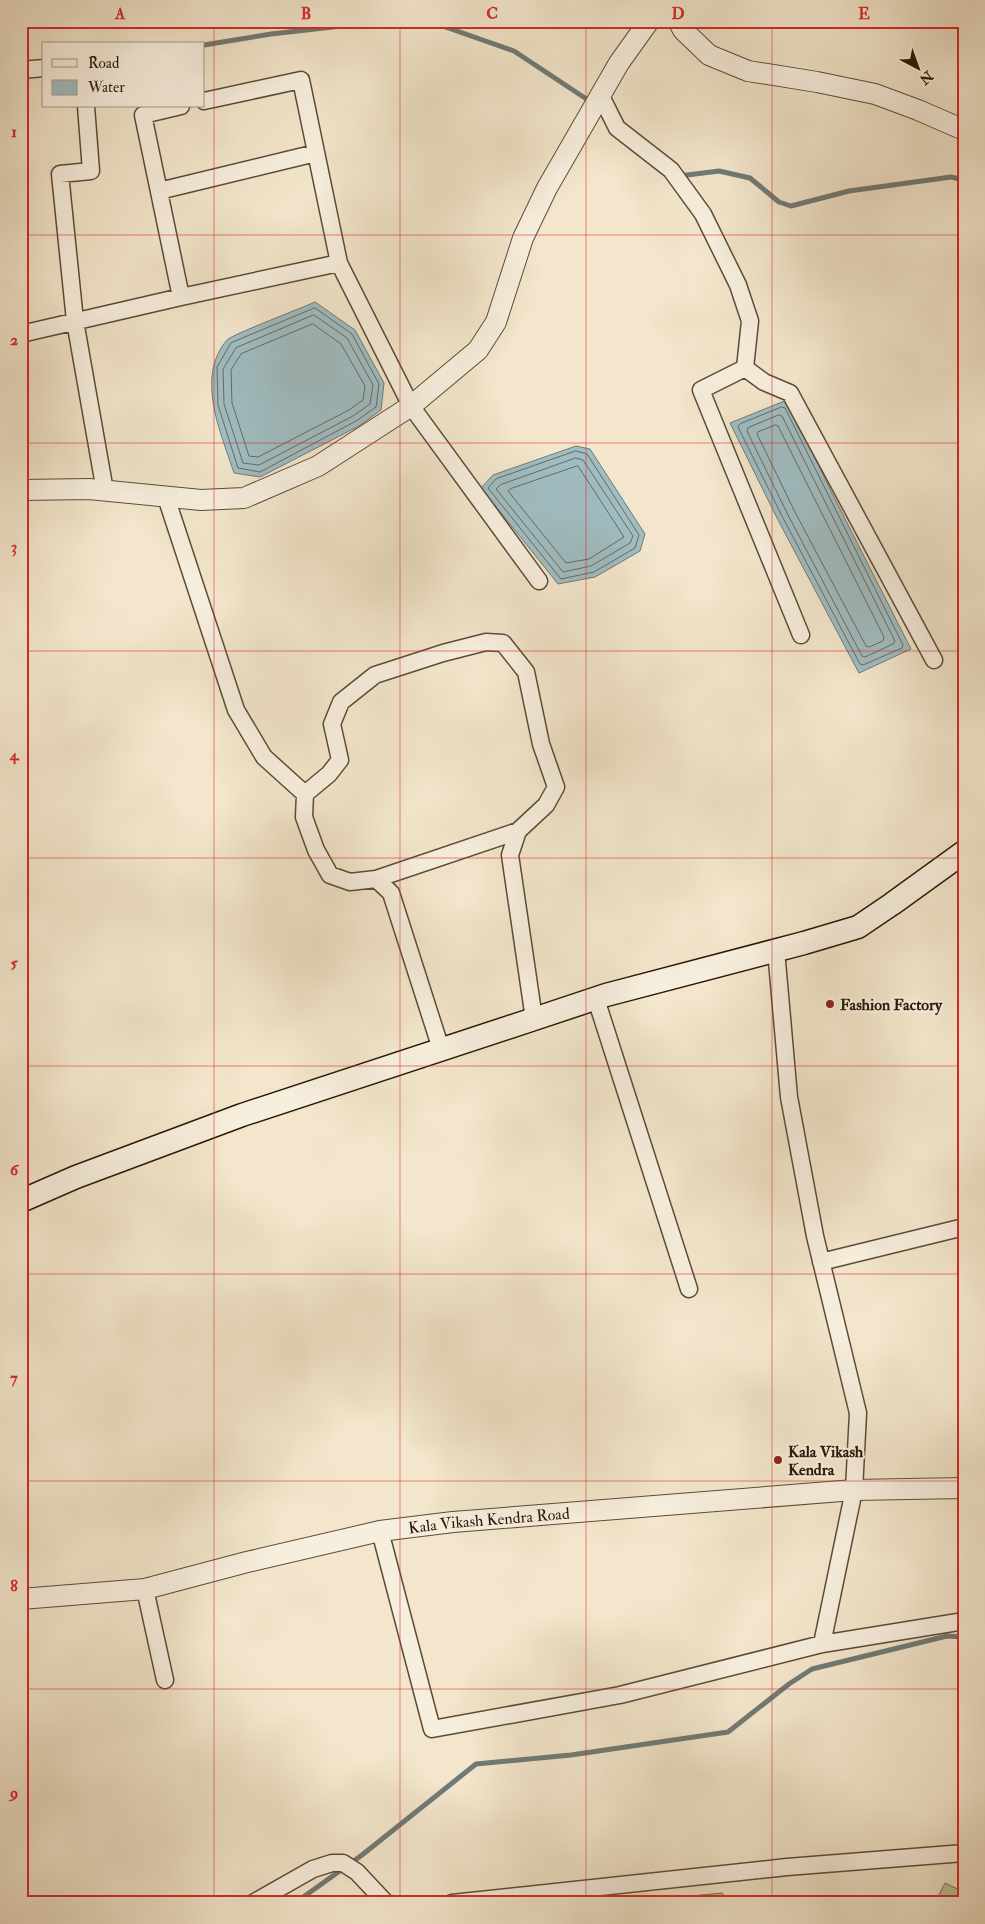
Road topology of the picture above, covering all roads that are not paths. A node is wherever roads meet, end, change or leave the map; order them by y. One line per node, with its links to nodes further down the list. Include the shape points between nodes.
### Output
1 (649, 21): 5 (street, via 619,63)
2 (678, 21): 9 (street, via 709,55 748,72 875,94)
3 (42, 68): 4 (street)
4 (21, 70)
5 (601, 96): 16 (street, via 617,128 671,170 703,214 738,285 750,321); 17 (street, via 547,188 523,238 496,322 478,350)
6 (205, 101): 10 (street, via 301,80)
7 (86, 108): 14 (street, via 90,171 60,174)
8 (172, 108): 11 (street, via 143,114)
9 (964, 130)
10 (316, 153): 11 (street); 12 (street)
11 (159, 191): 13 (street)
12 (339, 263): 13 (street); 17 (street)
13 (181, 297): 14 (street)
14 (75, 321): 15 (street); 19 (street)
15 (21, 334)
16 (745, 368): 22 (street, via 701,390); 23 (street, via 764,382 790,393)
17 (411, 406): 20 (street, via 318,466 244,498 201,500); 21 (street)
18 (21, 490): 19 (street)
19 (104, 491): 20 (street)
20 (166, 497): 24 (street, via 236,710 264,757)
21 (539, 581)
22 (801, 635)
23 (934, 660)
24 (305, 794): 25 (street, via 330,774 340,760 332,724 341,702 375,675 486,642 503,643 526,672 542,744 556,787 546,805); 27 (street, via 304,817 316,850 330,875 350,882)
25 (518, 830): 27 (street); 30 (street, via 510,855)
26 (964, 852): 28 (main road, via 858,926)
27 (376, 879): 31 (street, via 391,893)
28 (776, 950): 29 (main road); 34 (street, via 789,1097)
29 (596, 999): 30 (main road); 35 (street)
30 (534, 1019): 31 (main road)
31 (441, 1050): 32 (main road, via 242,1114)
32 (21, 1201)
33 (964, 1227): 34 (street)
34 (821, 1262): 37 (street, via 858,1413)
35 (689, 1289)
36 (964, 1488): 37 (street, Kala Vikash Kendra Road)
37 (854, 1490): 38 (street, Kala Vikash Kendra Road, via 453,1522); 42 (street)
38 (380, 1531): 39 (street, Kala Vikash Kendra Road); 42 (street, via 432,1729 620,1695)
39 (145, 1589): 40 (street, Kala Vikash Kendra Road); 43 (street)
40 (21, 1598)
41 (964, 1623): 42 (street)
42 (822, 1644)
43 (165, 1680)
44 (964, 1853): 47 (street, via 787,1867)
45 (253, 1903): 46 (street, via 313,1868 332,1862 343,1863 357,1872)
46 (386, 1903)
47 (452, 1903)

